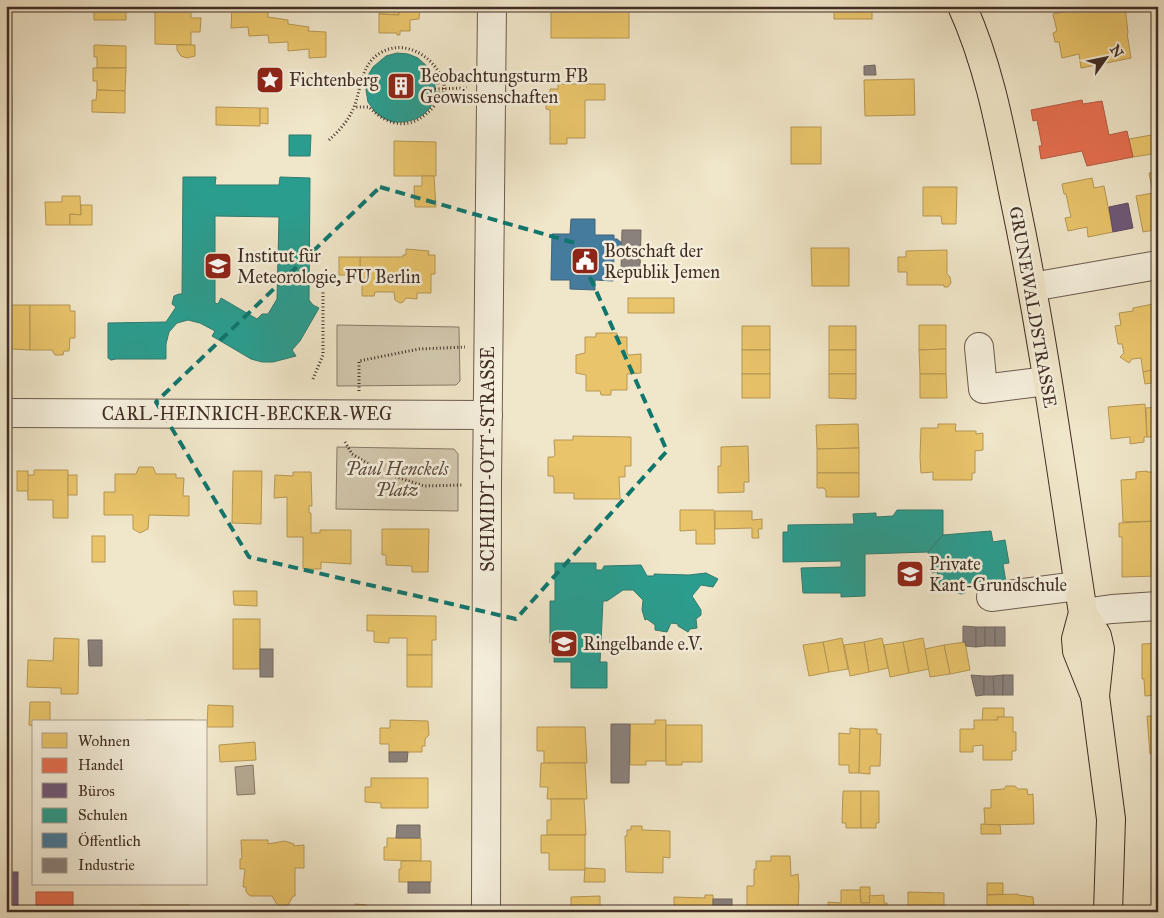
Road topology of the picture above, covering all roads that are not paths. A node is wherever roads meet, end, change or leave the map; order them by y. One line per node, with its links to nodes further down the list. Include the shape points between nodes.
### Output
1 (492, 6): 8 (street, SCHMIDT-OTT-STRASSE)
2 (962, 6): 4 (main road, GRUNEWALDSTRASSE, via 995,104)
3 (1158, 265): 4 (street)
4 (1032, 287): 6 (main road, GRUNEWALDSTRASSE)
5 (979, 347): 6 (street, via 983,390)
6 (1047, 381): 9 (main road, GRUNEWALDSTRASSE)
7 (6, 413): 8 (street, CARL-HEINRICH-BECKER-WEG)
8 (488, 415): 13 (street, SCHMIDT-OTT-STRASSE)
9 (1078, 586): 10 (street); 12 (main road, GRUNEWALDSTRASSE)
10 (991, 596)
11 (1158, 606): 12 (street)
12 (1083, 613): 14 (main road, GRUNEWALDSTRASSE, via 1097,636 1100,649 1095,696 1111,819)
13 (486, 912)
14 (1108, 912)

